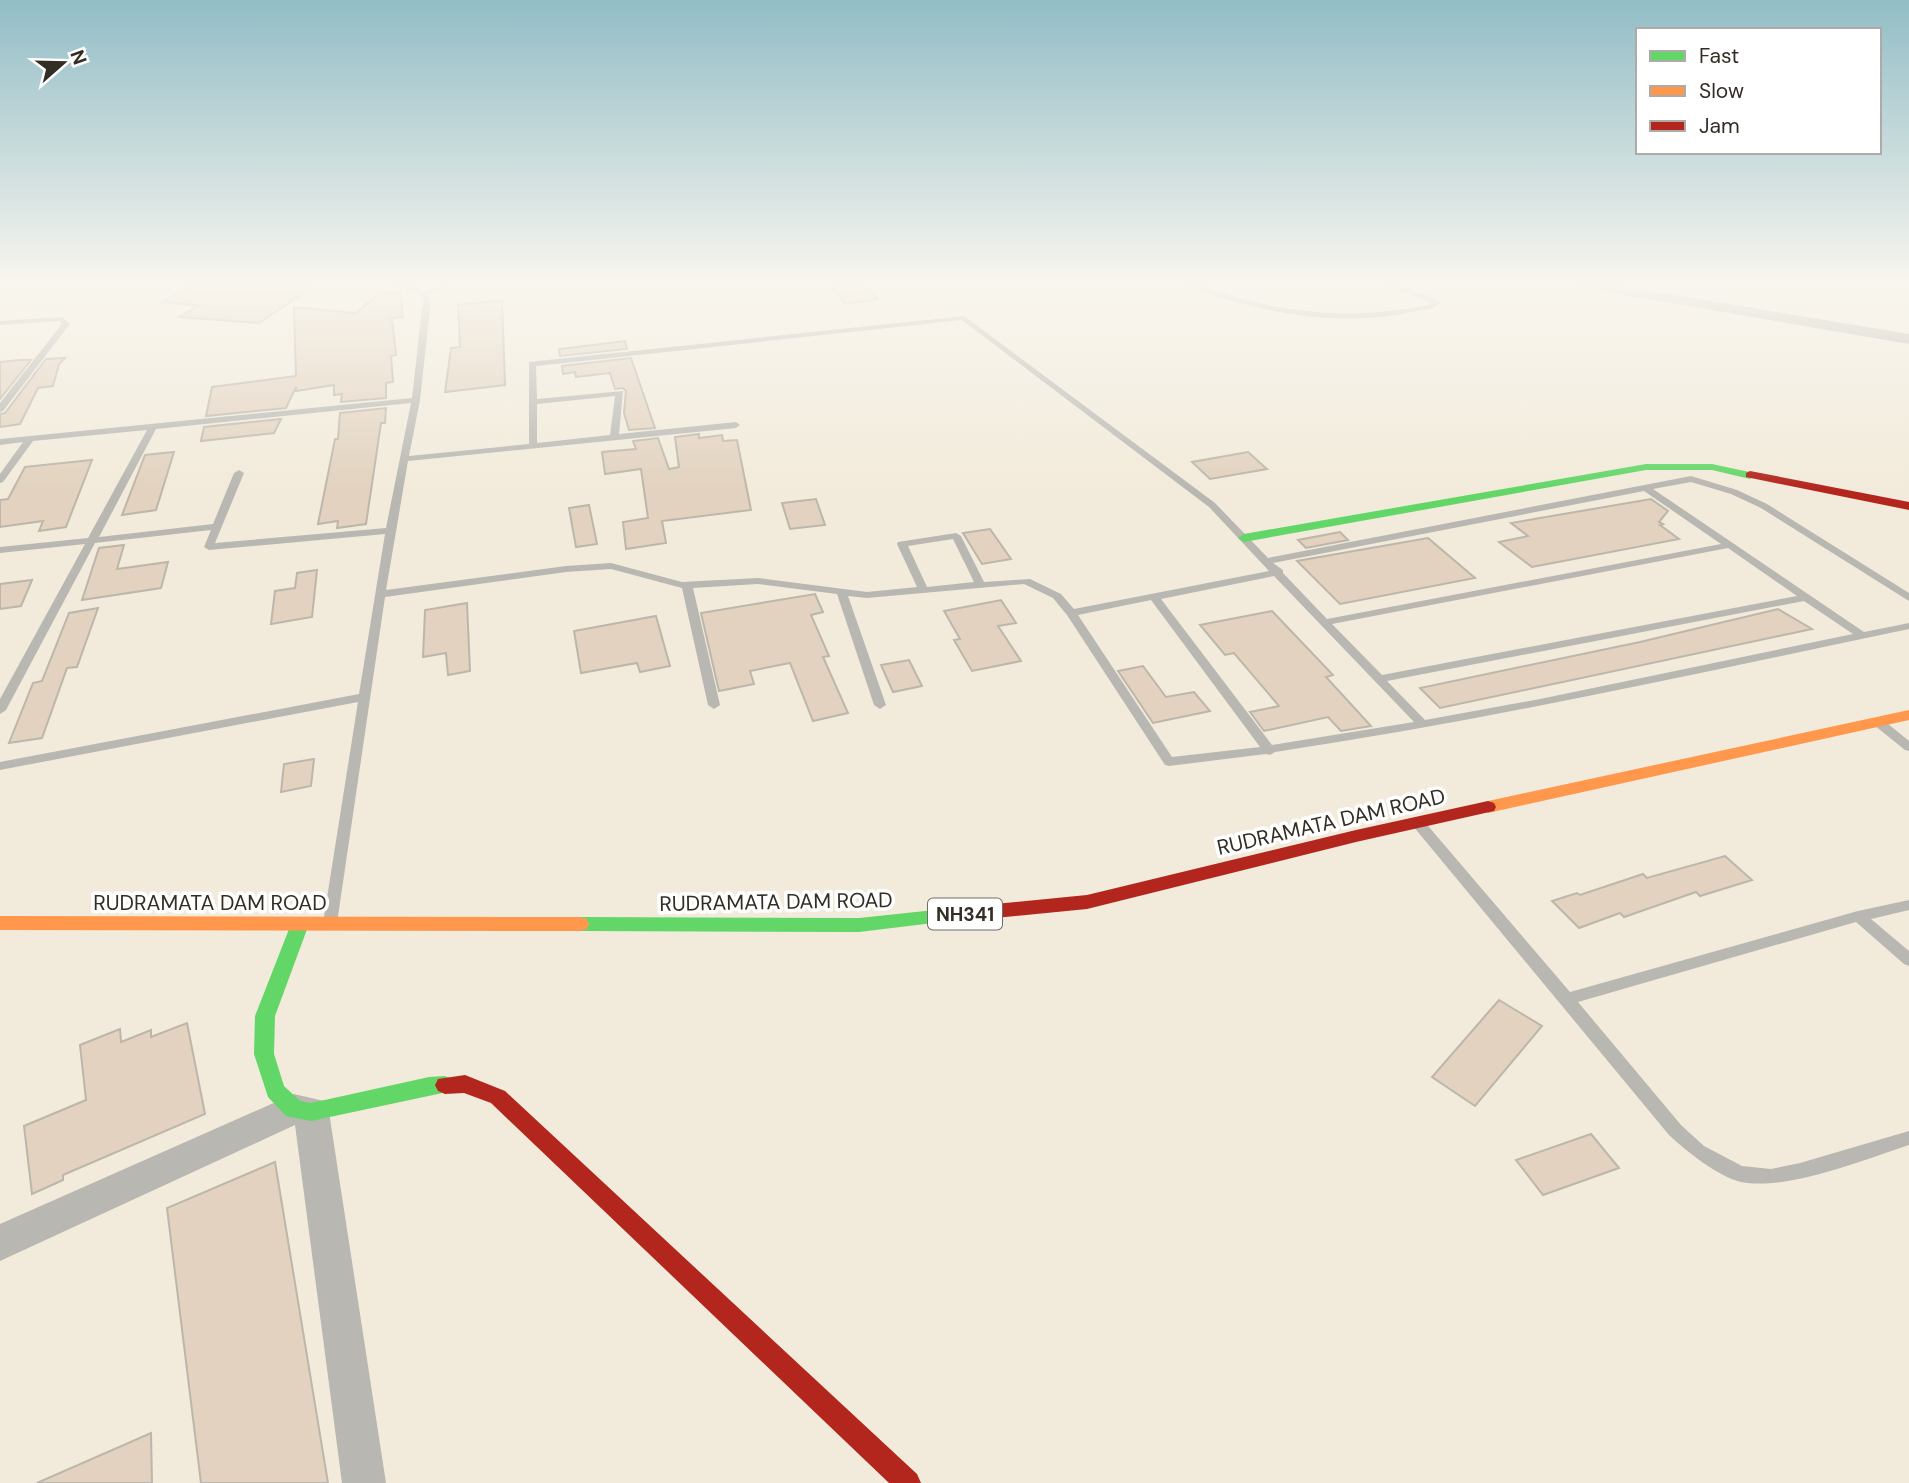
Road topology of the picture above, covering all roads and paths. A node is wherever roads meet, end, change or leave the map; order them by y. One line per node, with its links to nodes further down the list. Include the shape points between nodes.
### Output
1 (45, 351): 7 (lane)
2 (421, 351): 5 (lane)
3 (659, 351): 6 (lane, via 532,365)
4 (1008, 351): 21 (lane, via 1212,505)
5 (416, 400): 9 (lane); 14 (lane)
6 (533, 402): 10 (lane, via 620,393); 13 (lane)
7 (0, 408)
8 (736, 425): 10 (lane)
9 (153, 427): 11 (lane); 22 (lane)
10 (614, 436): 13 (lane)
11 (30, 439): 12 (lane); 16 (lane)
12 (0, 442)
13 (533, 445): 14 (lane)
14 (404, 459): 20 (lane)
15 (239, 473): 19 (lane)
16 (0, 480)
17 (1644, 487): 23 (lane); 25 (lane); 34 (lane, via 1691,479 1734,492 1764,506)
18 (1909, 506): 21 (main road, via 1712,467 1646,467)
19 (216, 527): 20 (lane, via 209,547); 22 (lane)
20 (390, 531): 31 (lane)
21 (1244, 538): 25 (lane)
22 (92, 540): 24 (lane); 43 (lane)
23 (1730, 545): 33 (lane); 36 (lane)
24 (0, 550)
25 (1266, 561): 26 (lane)
26 (1279, 572): 32 (lane); 36 (lane)
27 (687, 585): 30 (lane, via 758,581); 31 (lane, via 611,566); 41 (lane)
28 (981, 585): 29 (lane); 29 (lane, via 956,537 901,544); 35 (lane, via 1026,581 1057,596)
29 (923, 590): 30 (lane, via 867,595)
30 (841, 592): 42 (lane)
31 (382, 594): 40 (lane)
32 (1154, 597): 35 (lane); 48 (lane)
33 (1806, 597): 38 (lane); 39 (lane)
34 (1909, 598)
35 (1072, 613): 48 (lane, via 1169,762)
36 (1326, 622): 39 (lane)
37 (1909, 626): 38 (lane)
38 (1863, 636): 46 (lane)
39 (1380, 679): 46 (lane)
40 (363, 697): 49 (lane); 55 (lane)
41 (714, 705)
42 (880, 705)
43 (0, 710)
44 (1909, 715): 45 (main road, RUDRAMATA DAM ROAD / NH341)
45 (1878, 722): 47 (lane); 50 (main road, RUDRAMATA DAM ROAD / NH341)
46 (1423, 725): 48 (lane)
47 (1909, 747)
48 (1270, 751)
49 (0, 766)
50 (1418, 822): 55 (main road, RUDRAMATA DAM ROAD / NH341, via 1087,902 859,925); 57 (lane)
51 (1909, 905): 52 (lane)
52 (1858, 916): 56 (lane); 57 (lane)
53 (0, 923): 54 (main road, RUDRAMATA DAM ROAD / NH341)
54 (300, 924): 55 (main road, RUDRAMATA DAM ROAD / NH341); 58 (main road, via 265,1016 264,1054 275,1091)
55 (330, 924)
56 (1909, 960)
57 (1567, 999): 59 (lane, via 1675,1130 1698,1151 1740,1174 1770,1177 1800,1171)
58 (303, 1110): 60 (street); 61 (street); 62 (main road, via 429,1086 465,1084 498,1097)
59 (1909, 1138)
60 (0, 1243)
61 (364, 1483)
62 (908, 1483)

